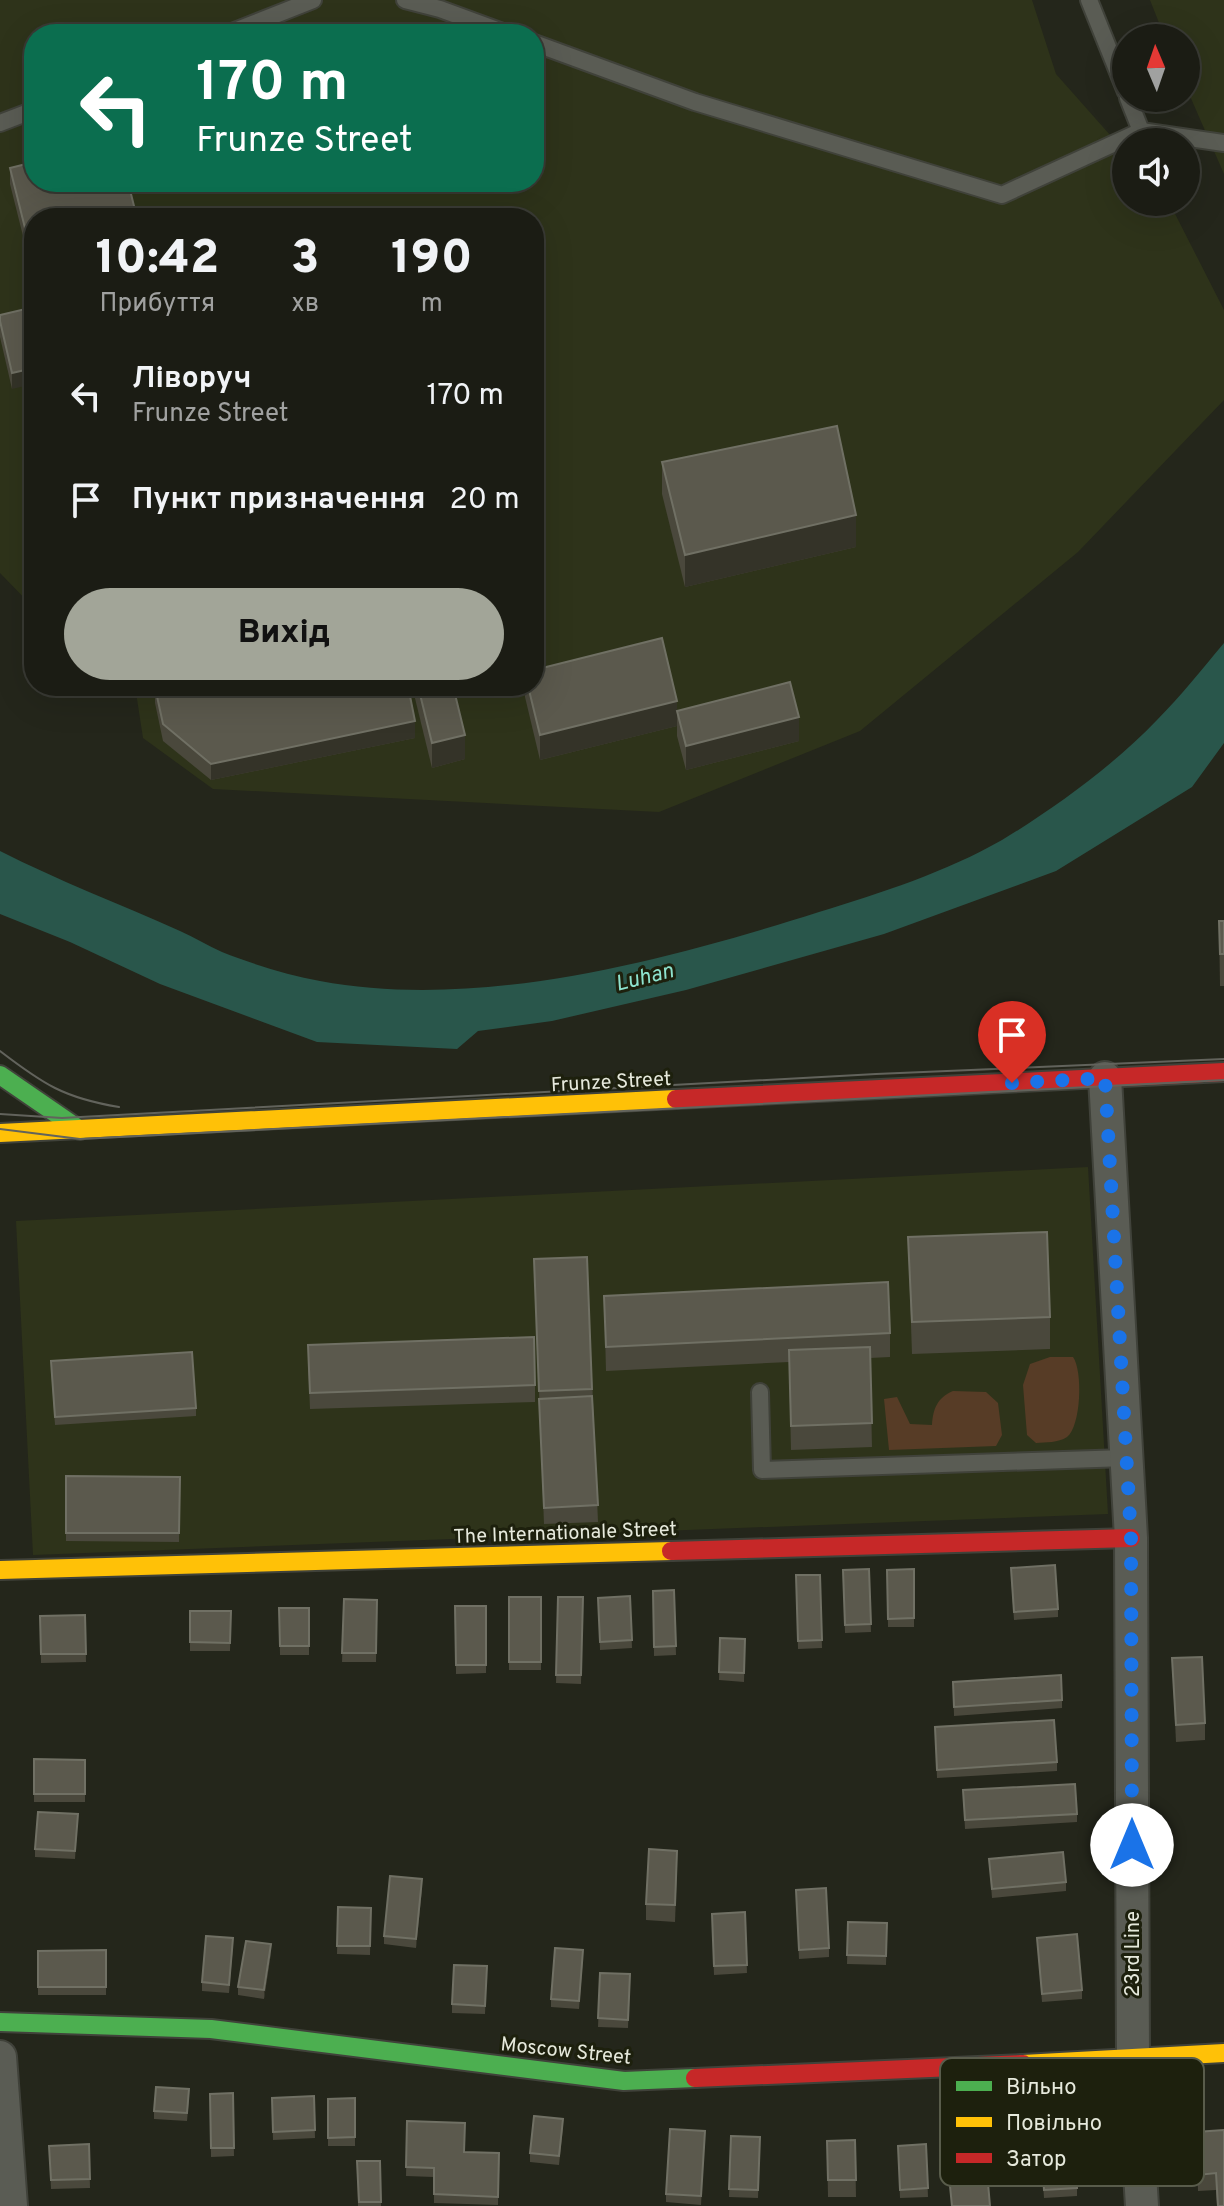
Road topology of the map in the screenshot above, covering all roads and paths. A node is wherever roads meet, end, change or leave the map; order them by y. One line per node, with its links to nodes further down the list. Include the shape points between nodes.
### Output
1 (313, 0): 4 (lane)
2 (405, 0): 5 (lane)
3 (1089, 0): 7 (lane)
4 (252, 24)
5 (481, 24)
6 (544, 47): 12 (lane, via 695,102 1002,195)
7 (1112, 57)
8 (24, 114): 9 (lane)
9 (0, 123)
10 (1200, 140): 11 (lane)
11 (1224, 143)
12 (1112, 144)
13 (1224, 1072): 15 (street, Frunze Street)
14 (0, 1075): 16 (street)
15 (1105, 1078): 16 (street, Frunze Street); 19 (street, 23rd Line)
16 (80, 1130): 17 (street, Frunze Street)
17 (0, 1133)
18 (760, 1392): 19 (lane, via 762,1470)
19 (1126, 1458): 20 (street, 23rd Line)
20 (1131, 1538): 21 (street, The Internationale Street); 25 (street, 23rd Line)
21 (0, 1570)
22 (0, 2022): 27 (street, Moscow Street, via 211,2029 624,2081)
23 (1224, 2053): 26 (street, Moscow Street)
24 (0, 2057): 29 (street)
25 (1133, 2058)
26 (1148, 2058)
27 (940, 2067)
28 (1141, 2186): 30 (street, 23rd Line)
29 (11, 2206)
30 (1142, 2206)

